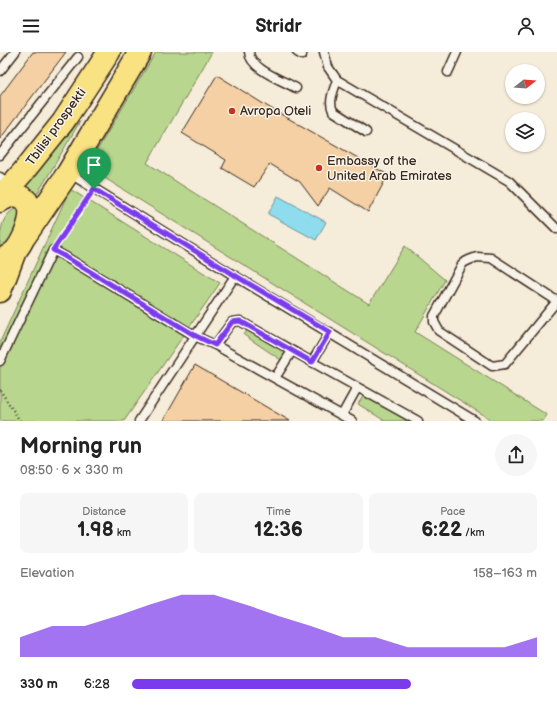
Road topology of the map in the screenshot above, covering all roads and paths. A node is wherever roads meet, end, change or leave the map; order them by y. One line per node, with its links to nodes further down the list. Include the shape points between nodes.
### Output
1 (16, 52): 8 (lane)
2 (108, 52): 16 (main road, Tbilisi prospekti, via 63,122)
3 (140, 52): 14 (main road)
4 (249, 52): 11 (lane, via 249,57 256,67)
5 (324, 52): 10 (lane, via 328,66)
6 (457, 52): 9 (lane)
7 (78, 58): 13 (lane)
8 (0, 71)
9 (448, 72)
10 (337, 80): 12 (lane, via 330,101 333,111); 17 (lane, via 509,181)
11 (296, 88)
12 (366, 132)
13 (0, 155)
14 (68, 172): 15 (lane); 18 (main road)
15 (94, 189): 19 (path); 20 (lane)
16 (3, 190): 18 (main road, via 24,198 29,204 30,212)
17 (557, 229)
18 (13, 249): 21 (main road)
19 (53, 250): 24 (lane); 27 (lane)
20 (236, 276): 23 (lane); 24 (lane)
21 (0, 291)
22 (557, 301): 22 (lane, via 491,258 477,257 463,263 434,316 434,322 439,331 492,366 498,366 505,364)
23 (330, 332): 28 (lane); 37 (lane)
24 (196, 336): 25 (lane); 34 (lane)
25 (215, 345): 26 (lane, via 232,322 240,321); 29 (lane)
26 (292, 351): 28 (lane); 29 (lane)
27 (0, 361)
28 (312, 362): 30 (lane)
29 (275, 378): 32 (lane)
30 (357, 388): 32 (lane); 36 (lane)
31 (0, 390): 33 (path)
32 (342, 415): 35 (lane)
33 (20, 421)
34 (139, 421)
35 (352, 421)
36 (418, 421)
37 (475, 421)

